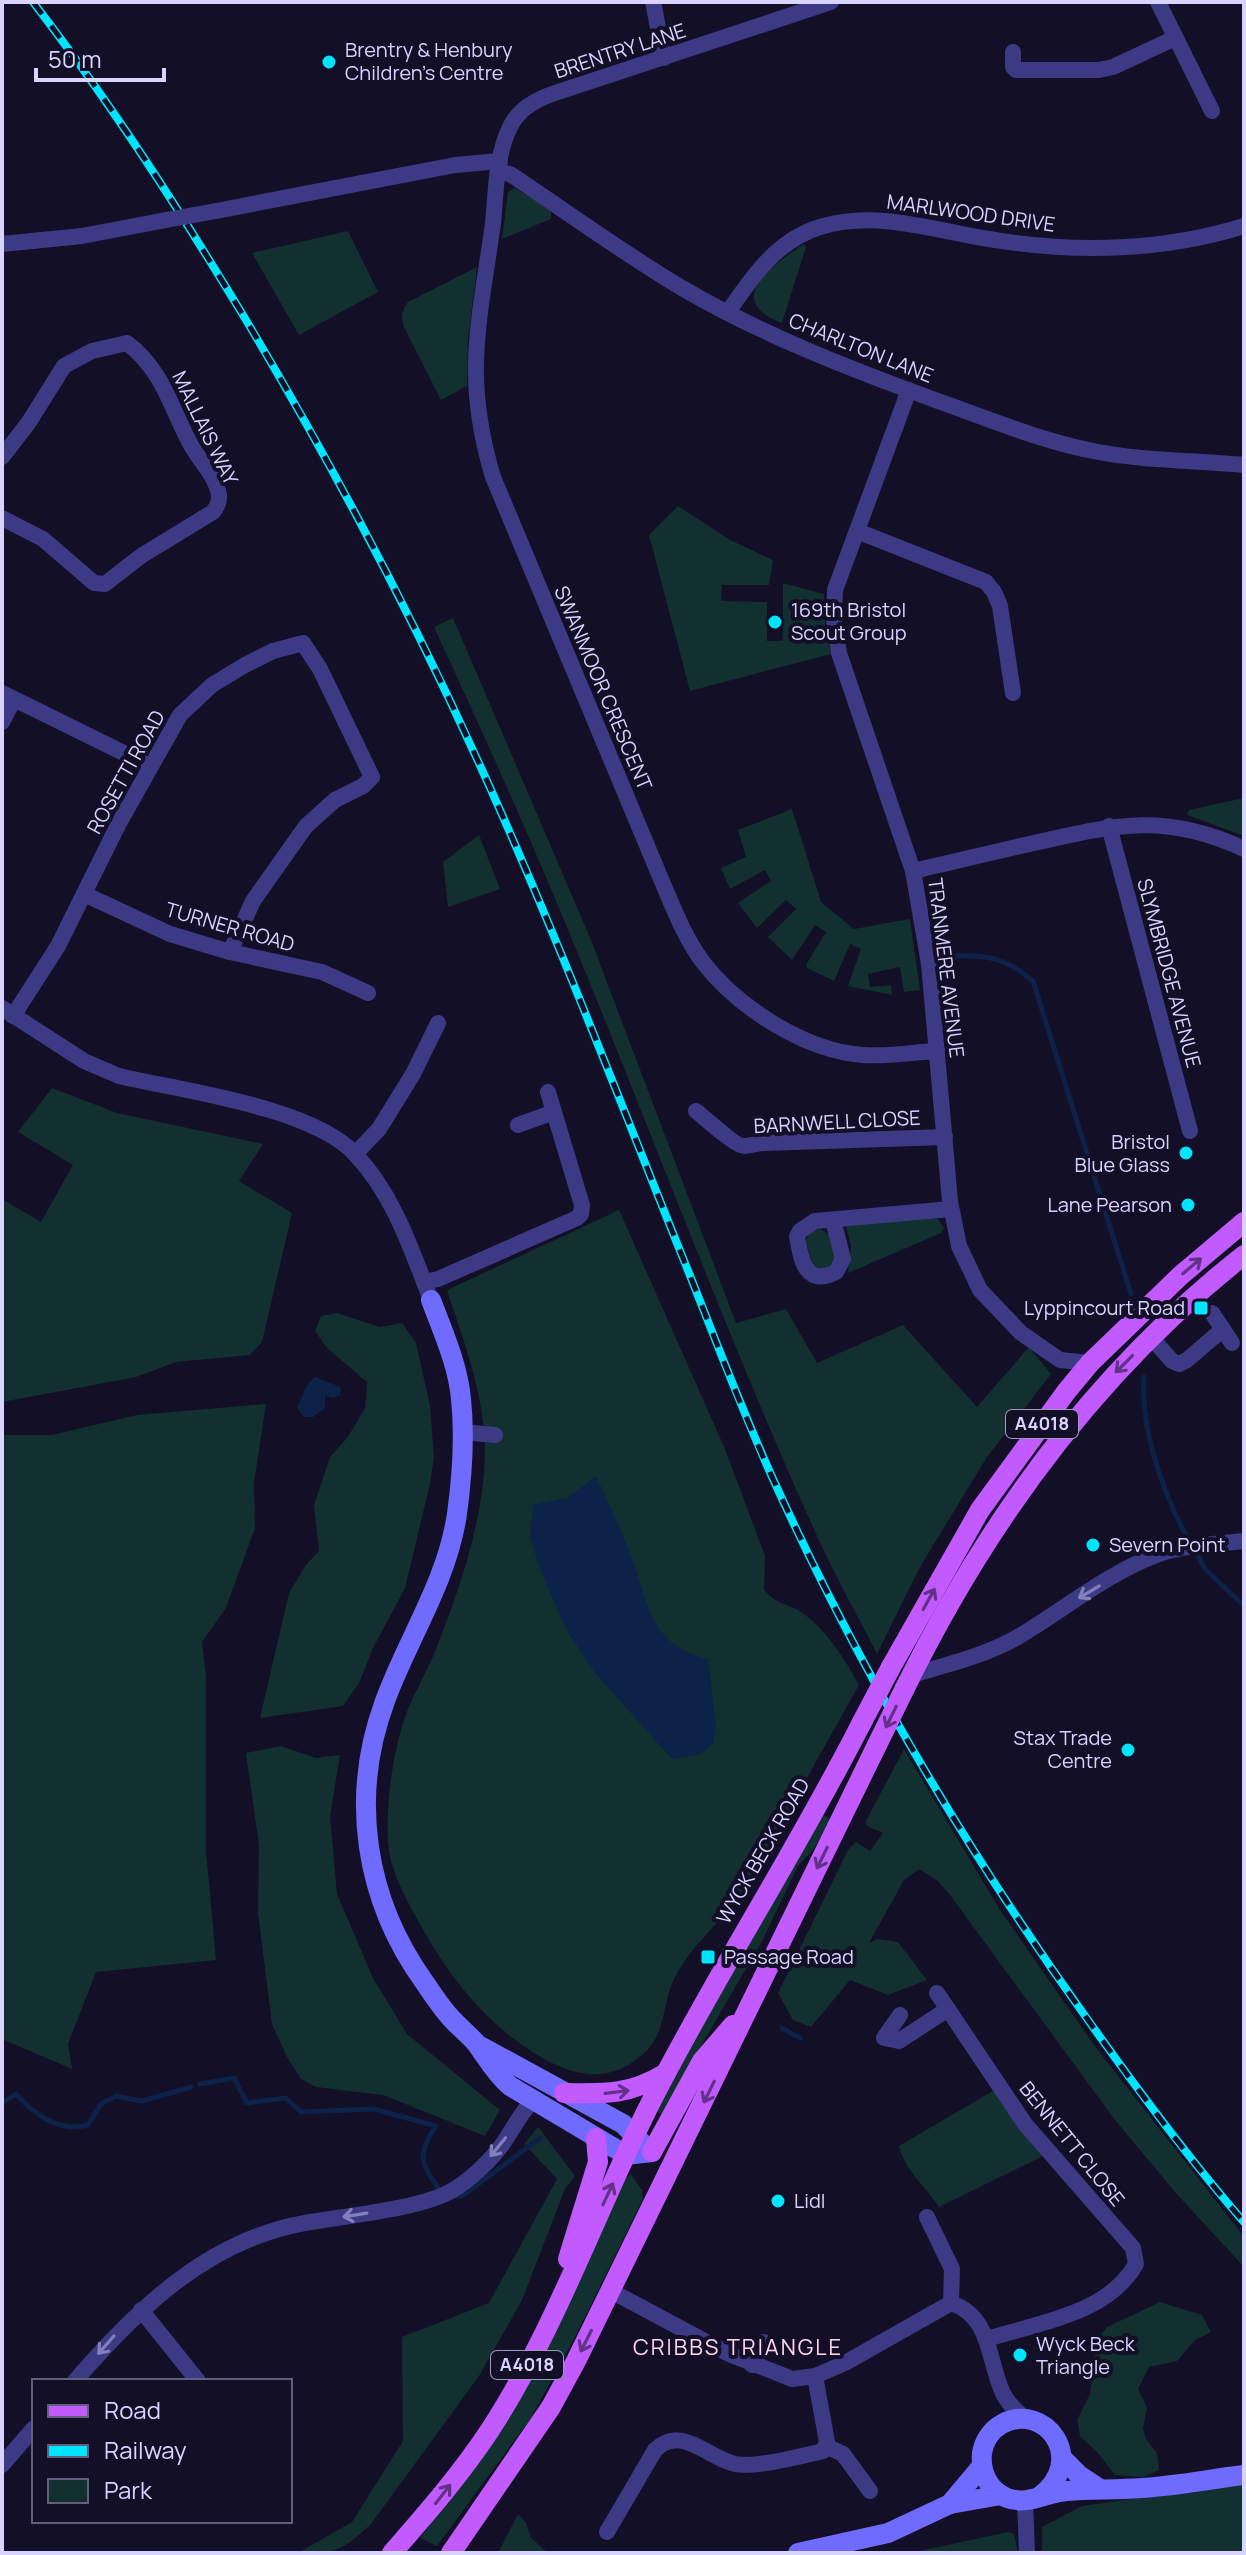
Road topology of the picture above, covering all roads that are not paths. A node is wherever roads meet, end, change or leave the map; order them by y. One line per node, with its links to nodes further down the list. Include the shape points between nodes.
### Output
1 (653, 2): 6 (street)
2 (831, 2): 6 (street, BRENTRY LANE)
3 (1158, 2): 4 (street)
4 (1175, 38): 5 (street, via 1099,70 1016,70); 7 (street)
5 (1013, 52)
6 (664, 58): 8 (street, BRENTRY LANE, via 538,99 510,125)
7 (1212, 111)
8 (500, 166): 10 (street, bridge, via 455,165 82,236); 11 (street, CHARLTON LANE, via 681,287); 29 (street, SWANMOOR CRESCENT, via 476,361 482,440 683,930 729,990 752,1010 804,1038 863,1055)
9 (1244, 226): 11 (street, MARLWOOD DRIVE, via 1159,244 1104,248 995,240 884,219 844,221 817,227 774,253)
10 (2, 244)
11 (728, 312): 12 (street, CHARLTON LANE)
12 (909, 390): 14 (street, CHARLTON LANE, via 1094,451); 16 (street, TRANMERE AVENUE)
13 (2, 457): 15 (street, MALLAIS WAY, via 64,366 92,351 127,343 161,381 219,495 213,512 105,584 94,583 43,539)
14 (1244, 465)
15 (2, 518)
16 (857, 531): 17 (street, via 986,582 1000,606); 23 (street, TRANMERE AVENUE, via 835,590 837,642)
17 (1013, 693)
18 (8, 696): 19 (street); 20 (street)
19 (2, 722)
20 (150, 766): 24 (street, ROSETTI ROAD); 25 (street, ROSETTI ROAD, via 180,715 212,685 273,651 303,643 372,777 306,826 253,901)
21 (1109, 826): 22 (street, via 1183,828); 23 (street); 34 (street, SLYMBRIDGE AVENUE)
22 (1244, 849)
23 (913, 871): 29 (street, TRANMERE AVENUE)
24 (84, 894): 25 (street, TURNER ROAD, via 170,934); 27 (street, ROSETTI ROAD, via 58,946)
25 (230, 952): 26 (street, TURNER ROAD, via 322,972)
26 (368, 993)
27 (8, 1012): 36 (street, via 97,1069 264,1108 328,1132)
28 (438, 1023): 36 (street, via 379,1129)
29 (937, 1051): 35 (street, TRANMERE AVENUE)
30 (548, 1092): 32 (street)
31 (696, 1111): 35 (street, BARNWELL CLOSE, via 733,1143 745,1146)
32 (554, 1112): 33 (street); 41 (street, via 581,1214)
33 (518, 1125)
34 (1190, 1131)
35 (945, 1137): 37 (street, TRANMERE AVENUE)
36 (355, 1154): 41 (street, via 402,1225)
37 (951, 1209): 38 (street); 44 (street, TRANMERE AVENUE, via 959,1246 980,1290 1021,1333 1060,1360)
38 (833, 1220)
39 (1244, 1222): 44 (main road, WYCK BECK ROAD / A4018, one-way to 39)
40 (1244, 1255): 43 (main road, A4018)
41 (428, 1291): 45 (street, via 461,1396)
42 (1212, 1313): 43 (street, via 1227,1336 1179,1364)
43 (1151, 1337): 48 (main road, A4018, one-way to 48, via 1100,1389 1020,1492)
44 (1090, 1363): 54 (main road, WYCK BECK ROAD / A4018, one-way to 44, bridge, via 980,1510)
45 (462, 1432): 46 (street); 53 (street, via 457,1515 447,1557 375,1731 366,1811 375,1886 387,1919 423,1982)
46 (495, 1435)
47 (1244, 1541): 48 (street, one-way to 48, via 1176,1549 1134,1565 1013,1640)
48 (909, 1681): 50 (main road, A4018, one-way to 50, bridge)
49 (937, 1993): 51 (street, BENNETT CLOSE)
50 (751, 2004): 59 (main road, via 702,2061); 61 (main road, A4018, one-way to 61)
51 (948, 2009): 52 (street, via 899,2041 884,2038); 67 (street, BENNETT CLOSE, via 1025,2124 1133,2248 1136,2264 1114,2292 1081,2310)
52 (900, 2015)
53 (475, 2043): 55 (street); 56 (street, via 496,2074)
54 (666, 2073): 55 (main road, one-way to 54, via 631,2090); 57 (main road, WYCK BECK ROAD / A4018)
55 (564, 2093): 57 (street, via 623,2124)
56 (533, 2100): 58 (street); 66 (street, one-way to 66, via 502,2145 450,2192 270,2233 208,2258)
57 (635, 2136): 59 (street); 60 (main road, WYCK BECK ROAD / A4018)
58 (596, 2138): 60 (street); 65 (main road, via 598,2162)
59 (652, 2152): 60 (street); 61 (street)
60 (626, 2155): 65 (main road, WYCK BECK ROAD / A4018, one-way to 60)
61 (670, 2170): 63 (main road, A4018)
62 (927, 2217): 64 (street, via 952,2269)
63 (611, 2291): 69 (street); 91 (main road, A4018, one-way to 91, via 551,2407)
64 (951, 2303): 67 (street, via 967,2311); 70 (street)
65 (556, 2309): 88 (main road, WYCK BECK ROAD / A4018, one-way to 65, via 490,2430)
66 (141, 2310): 71 (street, one-way to 71); 72 (street)
67 (987, 2339): 73 (street)
68 (764, 2342): 69 (street)
69 (752, 2365): 70 (street, via 792,2379)
70 (815, 2376): 77 (street)
71 (77, 2379)
72 (196, 2379)
73 (1001, 2390): 74 (street); 75 (street)
74 (1026, 2419): 75 (street); 78 (street, via 1047,2428)
75 (995, 2429): 80 (street, via 986,2439)
76 (32, 2430): 79 (street)
77 (826, 2446): 83 (street, via 843,2454); 87 (street, via 809,2454 736,2464 676,2438 665,2440)
78 (1062, 2458): 82 (street); 85 (street, via 1052,2487)
79 (2, 2465)
80 (982, 2466): 84 (street); 86 (street)
81 (1244, 2475): 82 (street)
82 (1100, 2489): 85 (street)
83 (870, 2491)
84 (1001, 2495): 85 (street); 86 (street)
85 (1032, 2498): 93 (street)
86 (950, 2504): 92 (street, via 888,2533)
87 (607, 2532)
88 (392, 2553)
89 (399, 2553): 90 (main road)
90 (410, 2553)
91 (451, 2553)
92 (798, 2553)
93 (1027, 2553)

